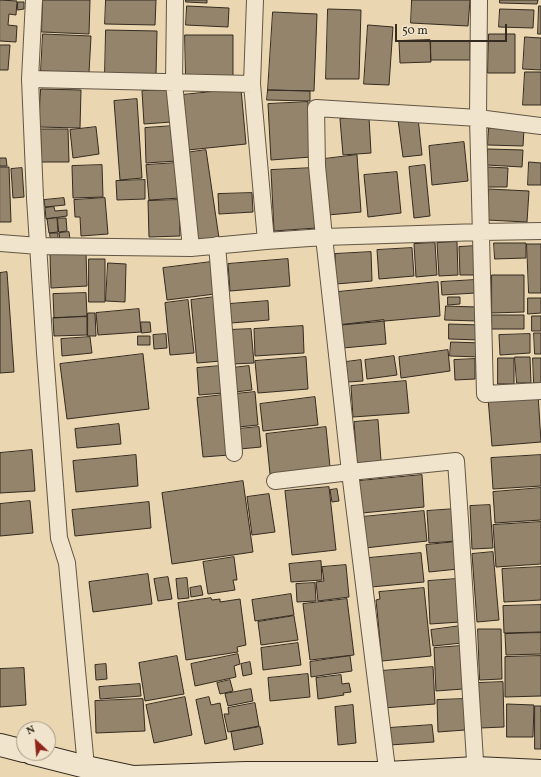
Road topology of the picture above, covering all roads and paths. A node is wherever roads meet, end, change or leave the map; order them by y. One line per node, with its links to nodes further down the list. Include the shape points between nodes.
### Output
1 (34, 0): 5 (street)
2 (175, 0): 6 (street)
3 (255, 0): 7 (street)
4 (480, 0): 8 (street)
5 (30, 79): 6 (street); 16 (street)
6 (174, 83): 7 (street); 17 (street)
7 (252, 84): 13 (street)
8 (478, 118): 9 (street); 11 (street); 12 (street, via 316,108 317,166)
9 (541, 126)
10 (541, 231): 11 (street)
11 (481, 232): 12 (street); 18 (street, via 485,394)
12 (324, 237): 13 (street); 20 (street)
13 (266, 241): 15 (street)
14 (0, 244): 16 (street)
15 (217, 245): 17 (street); 19 (street)
16 (39, 246): 17 (street); 25 (street, via 59,538 67,563)
17 (191, 248)
18 (541, 391)
19 (234, 453)
20 (350, 472): 21 (street); 27 (street, via 456,461); 29 (street)
21 (275, 481)
22 (0, 745): 23 (street)
23 (16, 749)
24 (56, 760): 25 (street)
25 (86, 768): 30 (street)
26 (541, 771): 27 (street)
27 (476, 773): 29 (street)
28 (246, 775): 29 (street); 30 (street)
29 (387, 775)
30 (146, 777)

